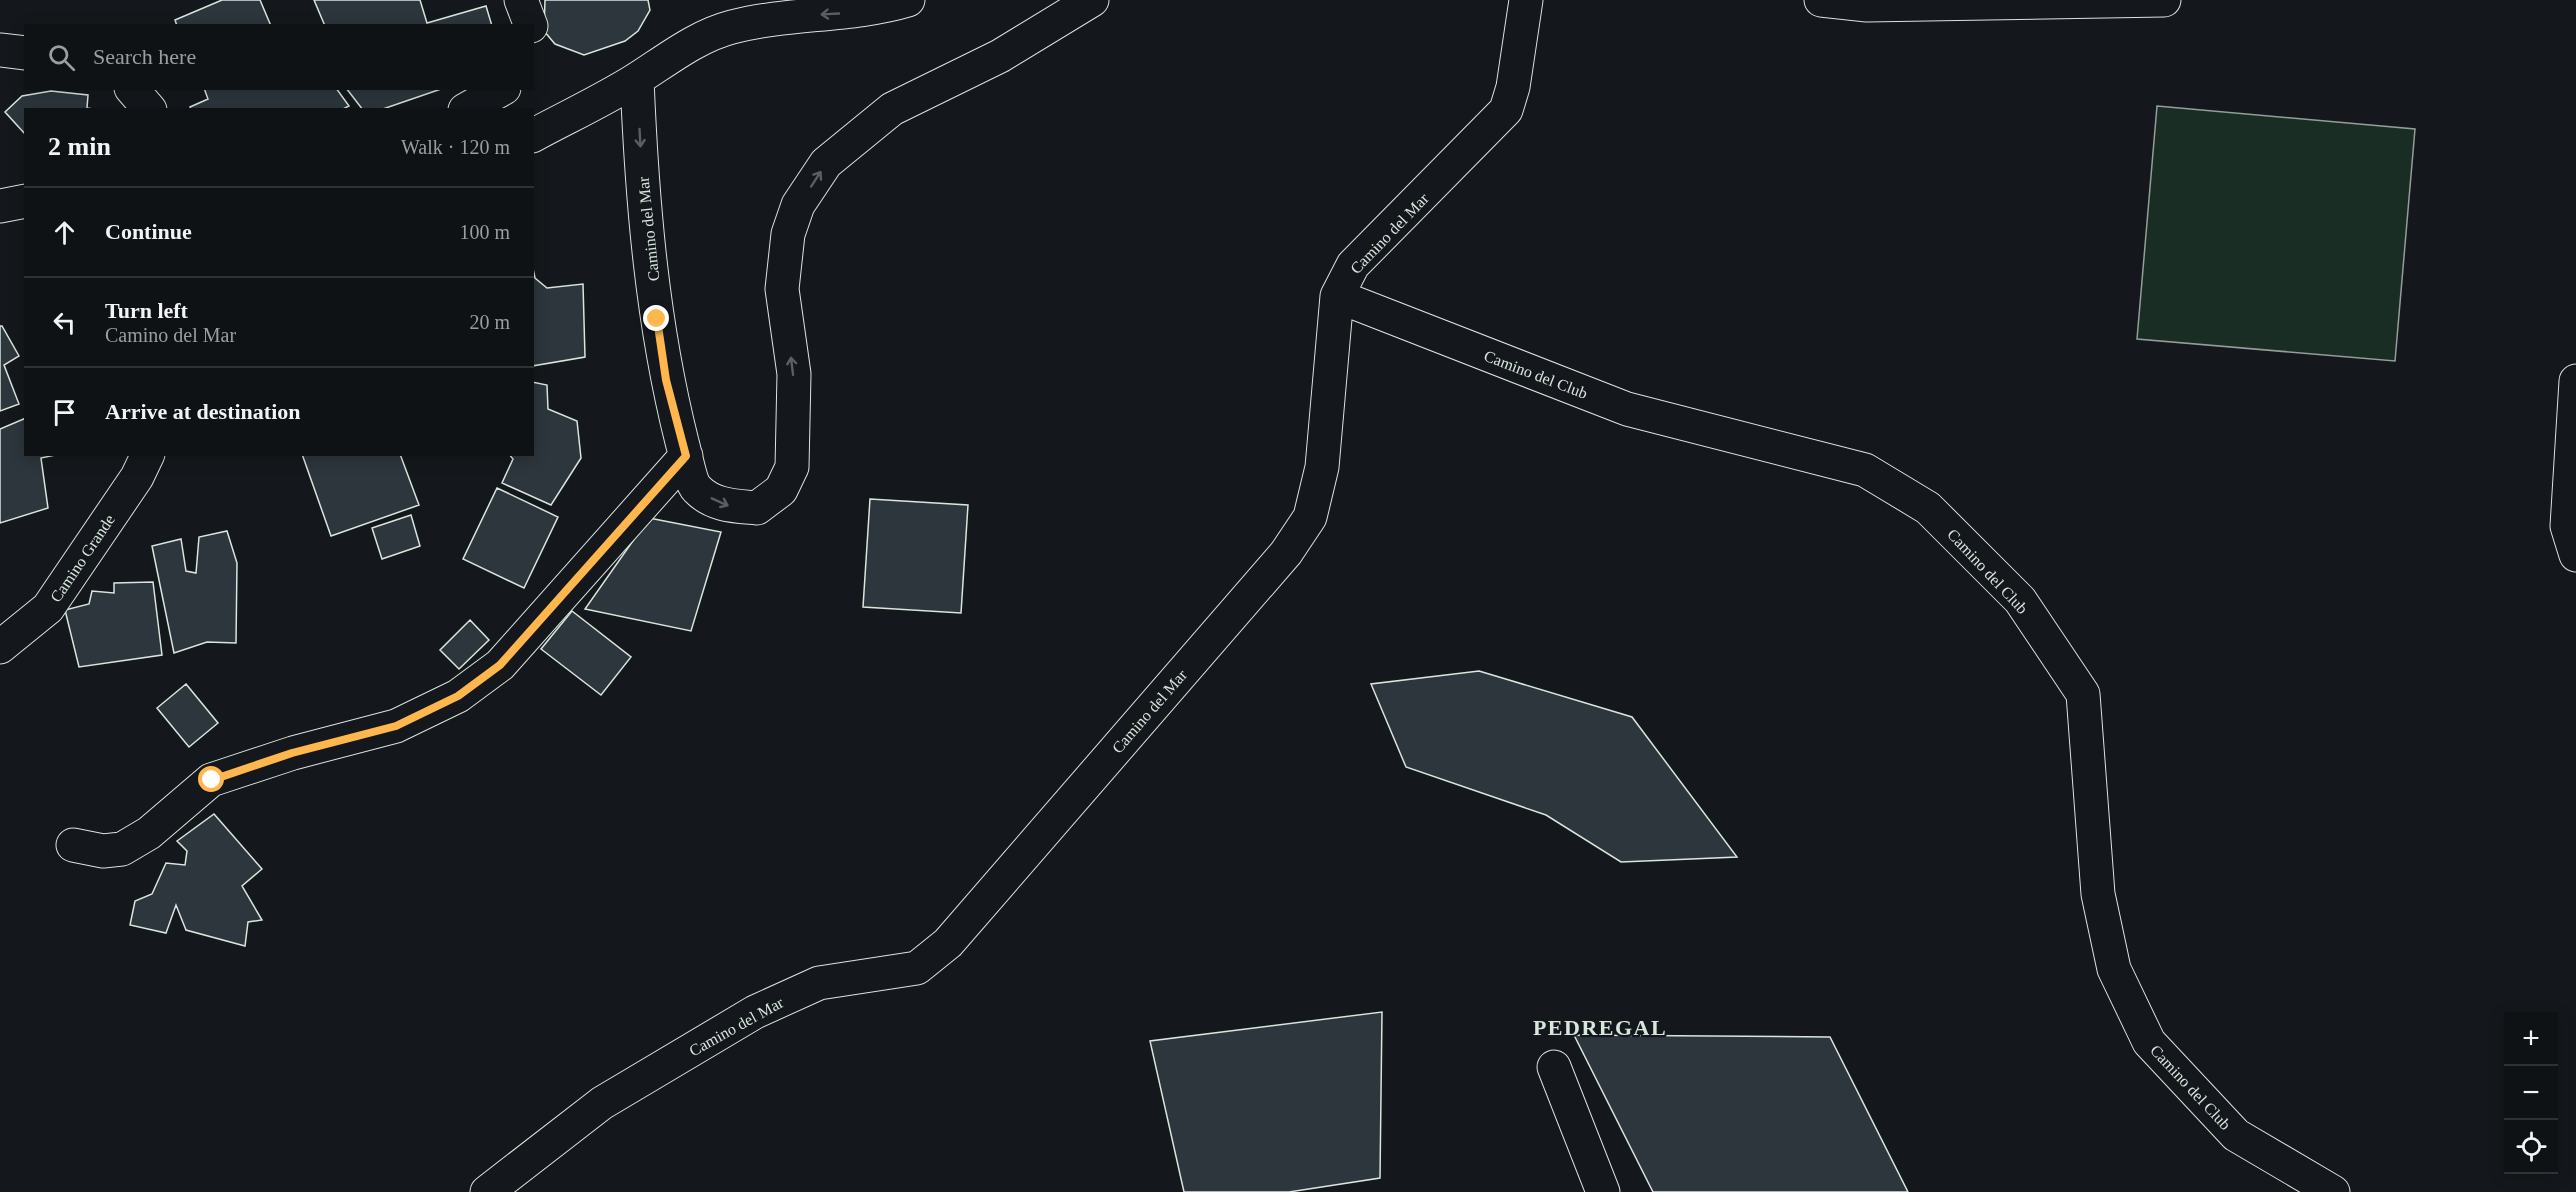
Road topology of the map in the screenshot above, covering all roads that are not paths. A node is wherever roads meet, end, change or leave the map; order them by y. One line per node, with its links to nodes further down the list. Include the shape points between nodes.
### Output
1 (521, 0): 7 (street)
2 (908, 0): 8 (street, one-way to 8, via 730,27 668,56)
3 (1092, 0): 19 (street, Camino del Mar, one-way to 3, via 696,489 724,505 757,508 781,489 792,467 794,374 782,289 788,234 798,205 826,164 892,109 1000,56)
4 (1526, 0): 16 (street, Camino del Mar, via 1506,110 1353,265)
5 (1821, 0): 6 (street, via 1867,5)
6 (2164, 0)
7 (530, 24)
8 (637, 79): 13 (street); 19 (street, Camino del Mar, one-way to 19, via 657,319 666,380)
9 (133, 90): 11 (street)
10 (500, 90): 12 (street)
11 (148, 108)
12 (469, 108)
13 (534, 135)
14 (24, 201): 15 (street)
15 (0, 206)
16 (1337, 296): 24 (street, Camino del Mar, via 1322,467 1310,517 1286,553 948,943 917,968 819,983 755,1012 602,1103); 26 (street, Camino del Club, via 1627,409 1865,470 1928,508 2020,600 2084,694 2098,894 2114,969 2149,1042 2236,1135)
17 (2576, 381): 20 (street, via 2567,526)
18 (147, 456): 21 (street, Camino Grande, via 137,477 48,608)
19 (686, 456): 22 (street, via 500,665 458,696 396,726 292,753 212,780 149,833 122,849 103,851)
20 (2576, 555)
21 (0, 647)
22 (73, 845)
23 (1554, 1067): 25 (street)
24 (487, 1192)
25 (1603, 1192)
26 (2333, 1192)

